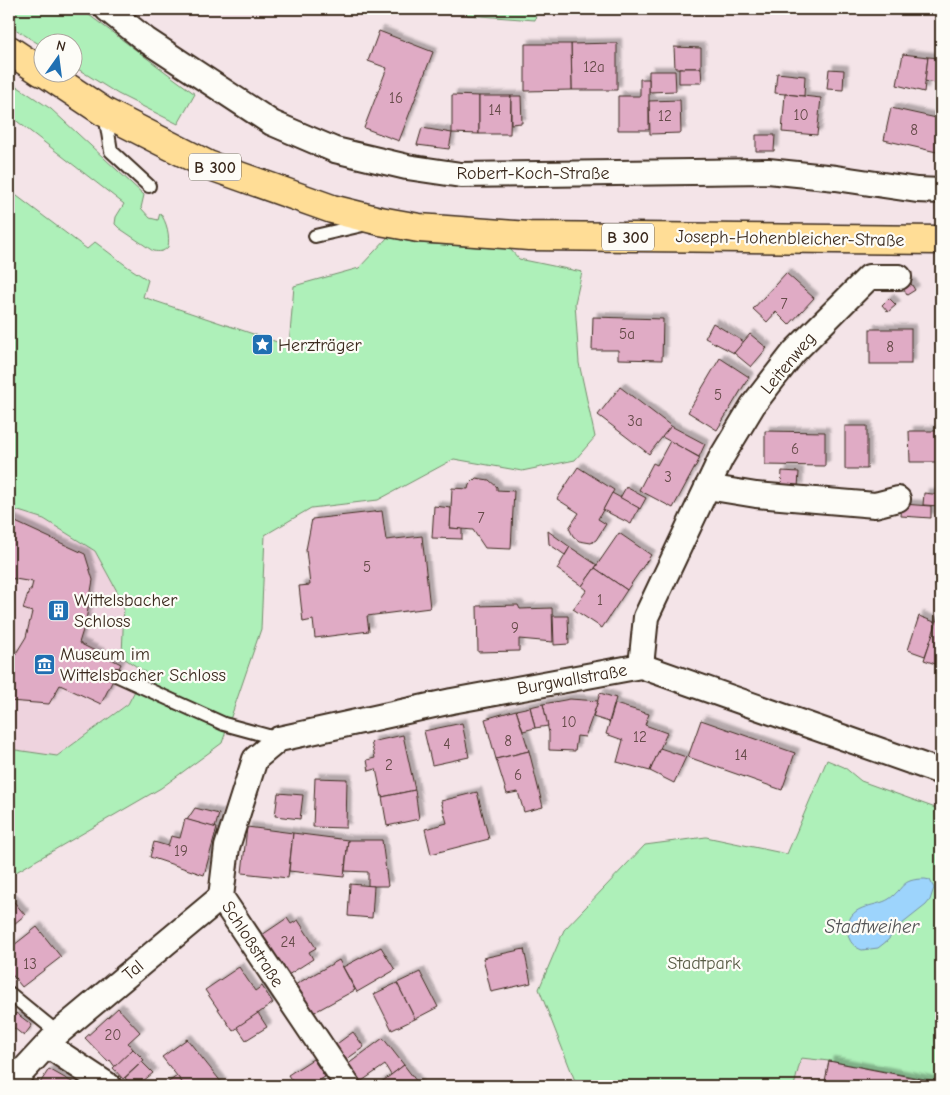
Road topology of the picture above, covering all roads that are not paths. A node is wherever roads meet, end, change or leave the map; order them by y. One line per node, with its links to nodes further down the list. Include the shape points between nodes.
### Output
1 (107, 9): 7 (street, Robert-Koch-Straße, via 146,40 272,123 336,150 407,166 462,176 768,171)
2 (9, 50): 3 (main road, Joseph-Hohenbleicher-Straße / B 300)
3 (32, 65)
4 (58, 82): 5 (main road, Joseph-Hohenbleicher-Straße / B 300)
5 (104, 112): 6 (lane, via 111,151); 8 (main road, Joseph-Hohenbleicher-Straße / B 300, via 208,165 332,209)
6 (149, 186)
7 (941, 191)
8 (380, 222): 9 (lane); 10 (main road, Joseph-Hohenbleicher-Straße / B 300, via 528,236)
9 (315, 236)
10 (941, 240)
11 (899, 277): 12 (street, Leitenweg, via 869,277 794,352 753,405 721,458)
12 (708, 487): 13 (street, via 756,495 875,505); 14 (street, Leitenweg, via 646,617)
13 (898, 499)
14 (641, 666): 16 (street, Burgwallstraße, via 452,701); 17 (street, Burgwallstraße)
15 (116, 675): 16 (lane, via 224,724)
16 (279, 739): 18 (street, Schloßstraße, via 255,759 227,847)
17 (941, 772)
18 (221, 897): 20 (street, Tal); 23 (street, Schloßstraße)
19 (9, 993): 20 (lane)
20 (52, 1039): 21 (street, Tal); 22 (street)
21 (9, 1086)
22 (109, 1086)
23 (348, 1086)

